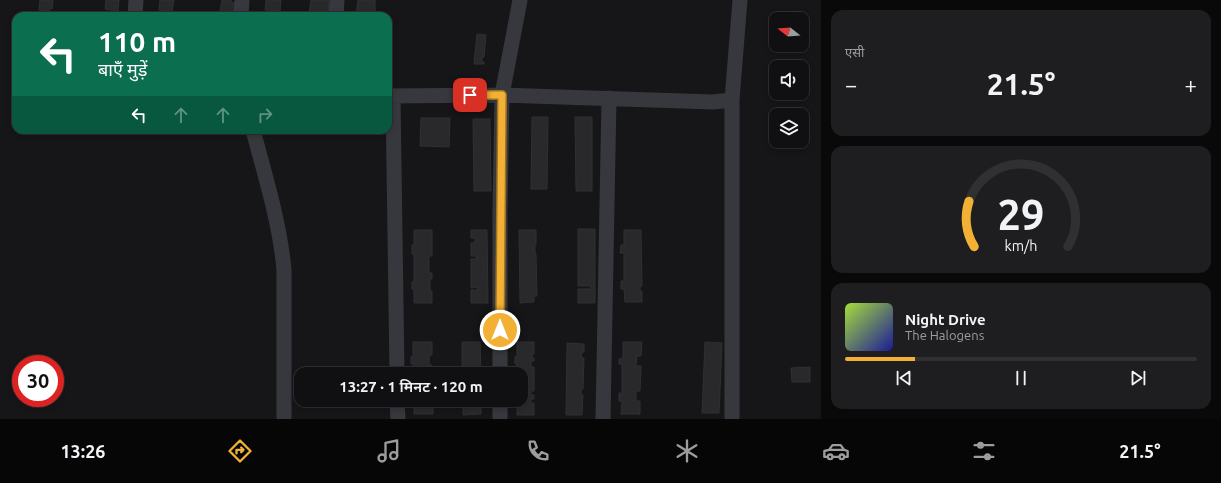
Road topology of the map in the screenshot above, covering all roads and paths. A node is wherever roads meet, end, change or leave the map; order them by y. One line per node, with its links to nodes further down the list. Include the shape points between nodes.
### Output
1 (136, 0): 6 (street)
2 (242, 0): 7 (street)
3 (337, 0): 8 (street)
4 (520, 0): 9 (street)
5 (740, 0): 12 (street)
6 (135, 12)
7 (241, 12)
8 (336, 12)
9 (502, 95): 10 (street); 11 (street); 16 (street)
10 (392, 96)
11 (609, 98): 12 (street, via 713,102); 22 (street)
12 (732, 100): 23 (street)
13 (254, 134): 19 (street, via 279,232 284,270)
14 (391, 134): 15 (street)
15 (397, 367)
16 (500, 367)
17 (397, 407): 20 (street)
18 (500, 407): 21 (street)
19 (284, 419)
20 (398, 419)
21 (500, 419)
22 (603, 419)
23 (732, 419)

